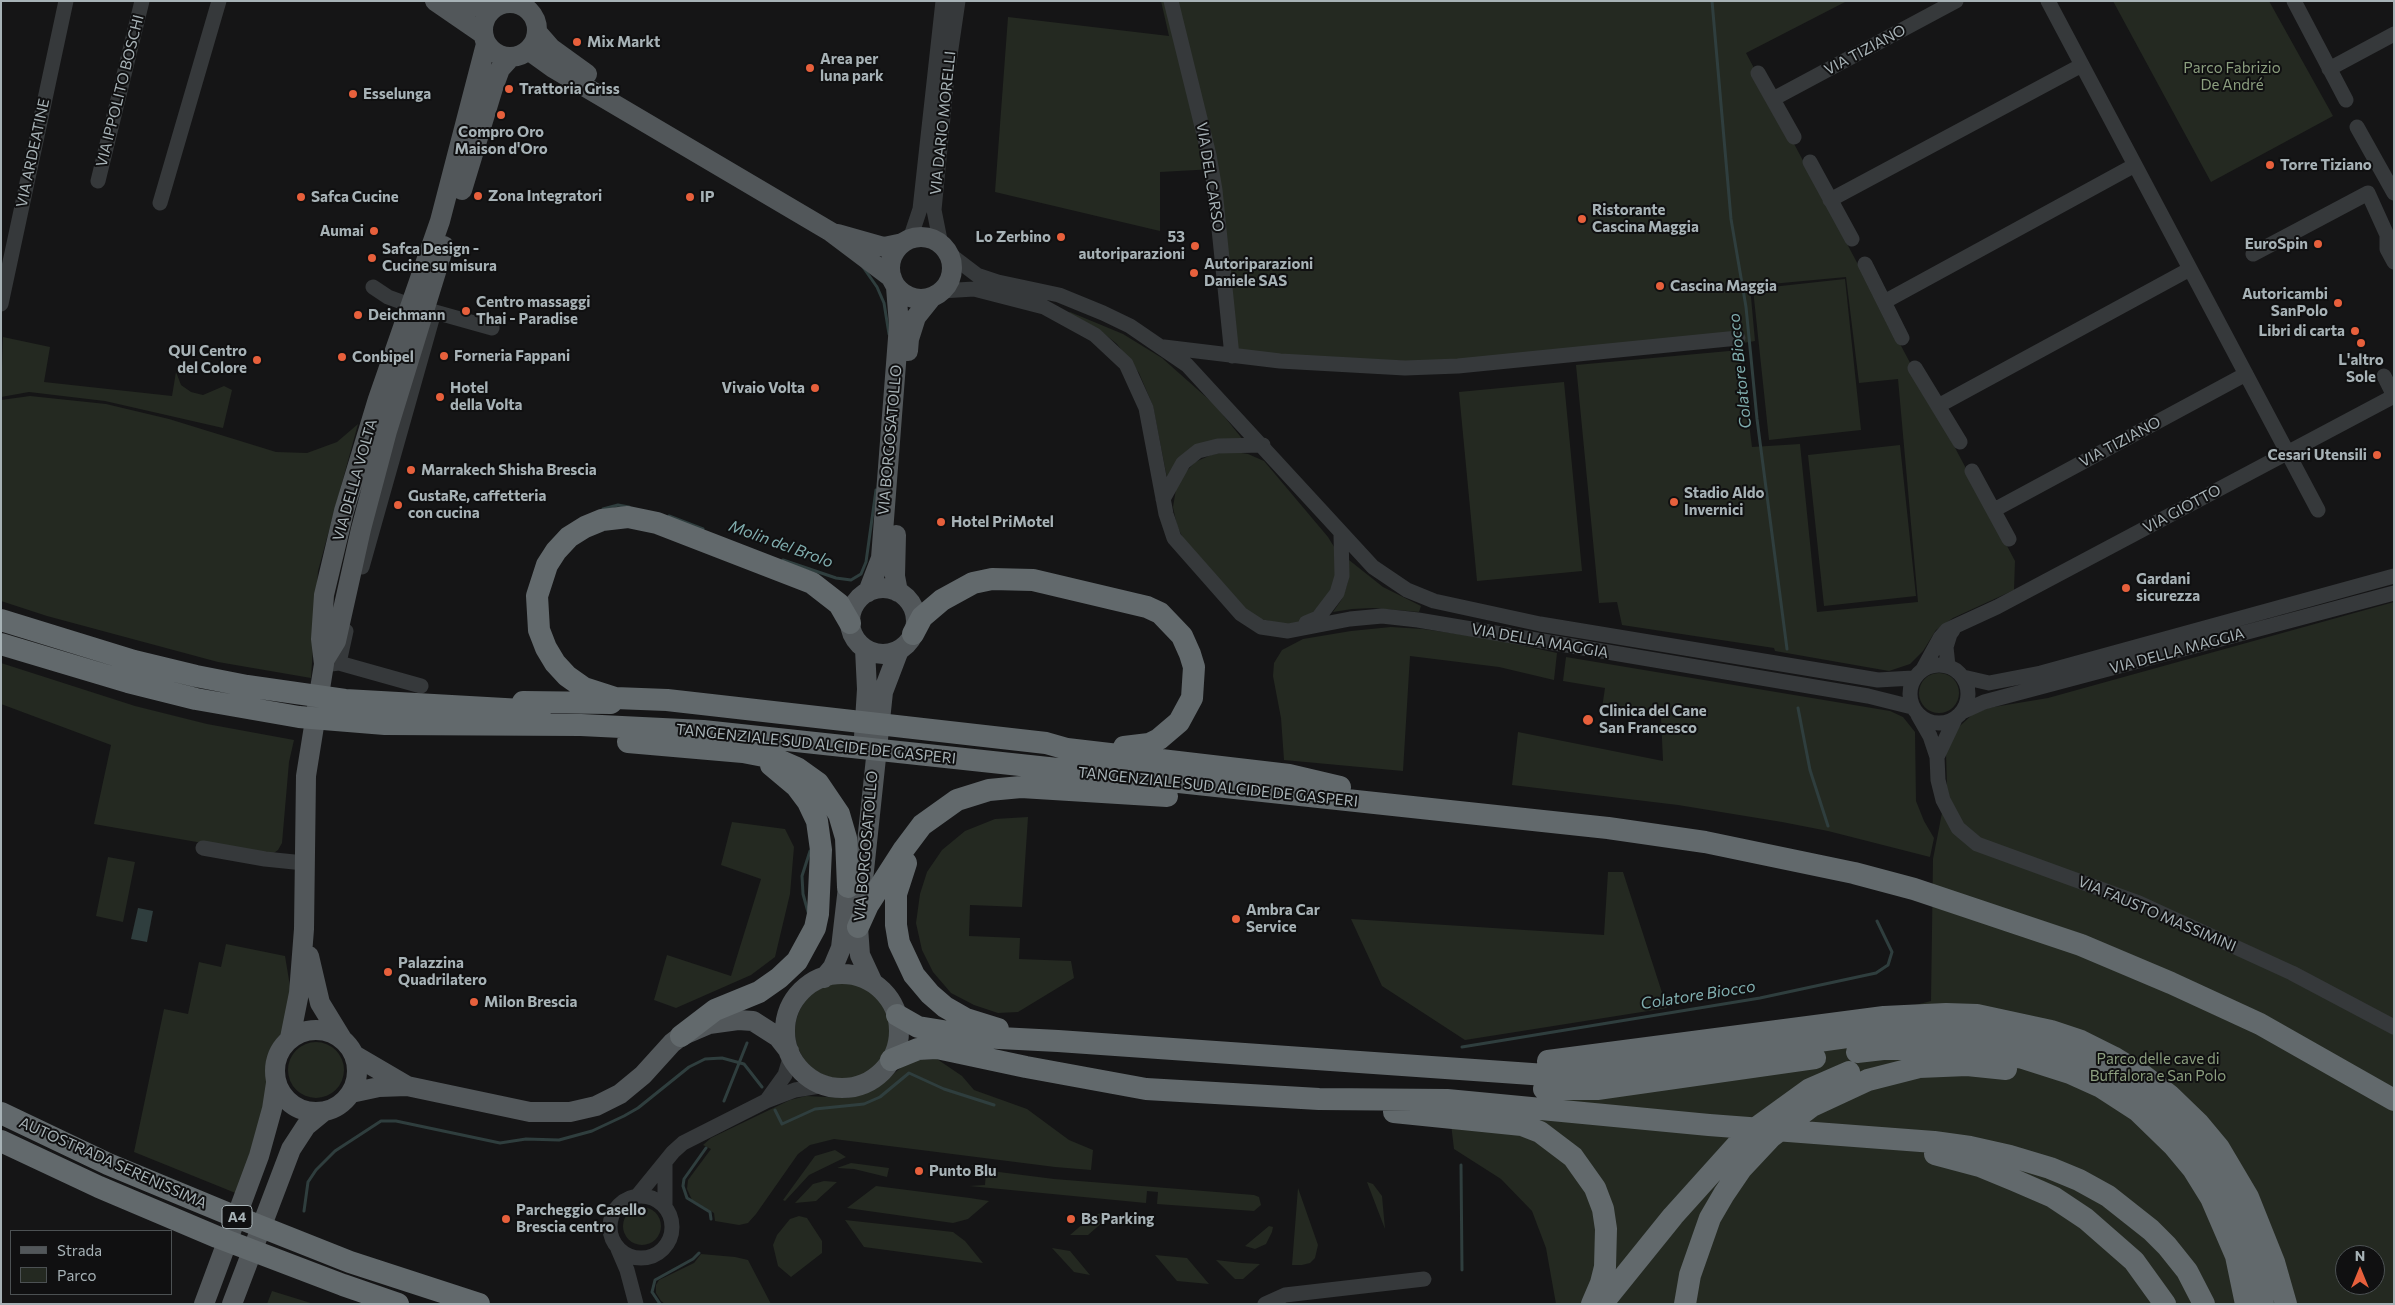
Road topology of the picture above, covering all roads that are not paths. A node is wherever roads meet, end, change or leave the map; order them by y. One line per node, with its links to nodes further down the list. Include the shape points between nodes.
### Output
1 (66, 1): 42 (street, VIA ARDEATINE)
2 (142, 1): 26 (street, VIA IPPOLITO BOSCHI)
3 (219, 1): 29 (street)
4 (435, 1): 15 (main road, via 455,13)
5 (458, 1): 12 (main road, via 472,6)
6 (943, 1): 32 (street, VIA DARIO MORELLI, via 920,209)
7 (958, 1): 33 (street, VIA DARIO MORELLI, via 934,210)
8 (1171, 1): 49 (street, VIA DEL CARSO, via 1210,155)
9 (1956, 1): 19 (street, VIA TIZIANO)
10 (2048, 1): 16 (street)
11 (2294, 1): 17 (street)
12 (501, 4): 13 (main road, via 524,7); 15 (main road, VIA DELLA VOLTA, via 486,16)
13 (529, 32): 15 (main road, via 497,54); 30 (main road, via 553,68); 43 (main road, VIA DELLA VOLTA, via 500,69)
14 (2394, 34): 17 (street)
15 (484, 39): 43 (main road, VIA DELLA VOLTA, via 440,221)
16 (2082, 65): 24 (street); 28 (street)
17 (2329, 68): 20 (street)
18 (1758, 73): 19 (street)
19 (1773, 100): 22 (street)
20 (2346, 100)
21 (2357, 127): 25 (street)
22 (1794, 136)
23 (1810, 162): 28 (street)
24 (2135, 165): 37 (street); 41 (street)
25 (2388, 169): 27 (street)
26 (98, 181)
27 (2394, 192)
28 (1830, 200): 31 (street)
29 (160, 202)
30 (831, 232): 32 (main road, via 884,247); 38 (main road)
31 (1852, 239)
32 (906, 241): 33 (main road, via 926,238); 38 (main road, via 891,259)
33 (944, 249): 40 (main road, via 951,263 951,274 948,284); 47 (street, via 977,275 1059,295 1130,326)
34 (2253, 254): 35 (street, via 2368,193 2387,235 2387,249)
35 (2394, 262)
36 (1865, 264): 41 (street)
37 (2190, 269): 51 (street); 55 (street)
38 (894, 282): 40 (main road, via 912,298); 66 (main road, VIA BORGOSATOLLO, via 899,325 881,558)
39 (373, 287): 43 (street, via 388,297)
40 (936, 294): 60 (street, via 974,289 1044,307 1095,335 1126,364 1137,385 1146,408); 67 (main road, VIA BORGOSATOLLO, via 916,317 909,339 894,558)
41 (1884, 302): 46 (street)
42 (1, 304)
43 (423, 309): 44 (street); 77 (street, VIA DELLA VOLTA, via 378,508 352,602); 77 (main road, VIA DELLA VOLTA, via 378,399 344,511 324,595 321,639)
44 (492, 328)
45 (1738, 338): 49 (street, via 1458,366 1405,368)
46 (1902, 338)
47 (1160, 346): 48 (street); 53 (street)
48 (1206, 353): 49 (street); 53 (street, via 1199,358 1196,367)
49 (1232, 356)
50 (1916, 368): 55 (street)
51 (2246, 374): 58 (street); 61 (street, VIA TIZIANO)
52 (2384, 376): 54 (street)
53 (1200, 377): 57 (street)
54 (2394, 396): 58 (street, VIA GIOTTO)
55 (1938, 406): 56 (street)
56 (1960, 442)
57 (1263, 445): 60 (street, via 1218,446 1198,451 1183,463); 63 (street, VIA DELLA MAGGIA)
58 (2289, 454): 62 (street); 70 (street, VIA GIOTTO)
59 (1972, 470): 61 (street)
60 (1163, 499): 72 (street, via 1174,538 1241,614 1261,627)
61 (1994, 510): 64 (street)
62 (2318, 510)
63 (1342, 535): 72 (street, via 1342,576 1337,593 1318,618); 79 (street, VIA DELLA MAGGIA, via 1382,575 1407,590 1434,601 1475,611 1878,680)
64 (2009, 538)
65 (2394, 576): 80 (street, VIA DELLA MAGGIA, via 2042,673 1989,683)
66 (868, 592): 67 (main road, via 883,588); 71 (main road, VIA BORGOSATOLLO, via 854,605)
67 (898, 592): 73 (main road, VIA BORGOSATOLLO, via 914,610 916,622)
68 (2394, 593): 85 (street, VIA DELLA MAGGIA, via 1984,702)
69 (1, 620): 86 (highway, TANGENZIALE SUD ALCIDE DE GASPERI, via 134,661 187,674 302,694)
70 (1970, 620): 78 (street, VIA GIOTTO, via 1950,634 1946,647); 79 (street, VIA GIOTTO, via 1947,630)
71 (850, 623): 76 (main road, via 852,633); 82 (highway, via 839,604 812,584 657,522 614,518 586,527 569,537 556,551 540,581 536,614 546,648 567,676 584,688 615,698)
72 (1288, 631): 84 (street, VIA DELLA MAGGIA, via 1382,616 1418,620 1868,696)
73 (906, 642): 76 (main road, via 881,654); 90 (highway, via 922,617 942,600 973,584 992,579 1033,580 1147,607 1171,622 1182,636 1194,667 1192,698 1179,722 1149,744 1131,748); 98 (main road, VIA BORGOSATOLLO, via 883,692)
74 (1, 644): 87 (highway, TANGENZIALE SUD ALCIDE DE GASPERI, via 128,682)
75 (1, 649): 87 (highway, via 127,692 187,708 242,721)
76 (865, 649): 97 (main road, VIA BORGOSATOLLO, via 867,690)
77 (329, 662): 81 (street); 96 (main road, VIA DELLA VOLTA, via 306,776)
78 (1948, 666): 79 (street, via 1940,665); 80 (street)
79 (1918, 674): 84 (street, via 1910,688 1909,698)
80 (1963, 677): 85 (street, via 1968,695)
81 (421, 686)
82 (684, 703): 83 (highway, via 668,706 514,702); 88 (highway)
83 (496, 708): 86 (highway, TANGENZIALE SUD ALCIDE DE GASPERI, via 416,706); 88 (highway, TANGENZIALE SUD ALCIDE DE GASPERI, via 676,716)
84 (1915, 711): 85 (street, via 1936,723 1946,723); 92 (street, VIA FAUSTO MASSIMINI, via 1930,736)
85 (1958, 715): 92 (street, VIA FAUSTO MASSIMINI)
86 (341, 718): 87 (highway, TANGENZIALE SUD ALCIDE DE GASPERI); 88 (highway, TANGENZIALE SUD ALCIDE DE GASPERI, via 385,724 581,725); 91 (highway, via 429,739 640,743)
87 (299, 723)
88 (846, 735): 89 (highway, TANGENZIALE SUD ALCIDE DE GASPERI)
89 (891, 739): 90 (highway); 93 (highway, TANGENZIALE SUD ALCIDE DE GASPERI)
90 (1046, 743): 93 (highway)
91 (762, 755): 97 (highway, via 797,768 818,783 833,803 846,838); 106 (highway, via 796,786 816,821 821,850 815,928 797,960 779,978 759,992 716,1010)
92 (1937, 757): 105 (street, VIA FAUSTO MASSIMINI, via 1942,800 1958,828 1977,844 2139,903 2292,972)
93 (1282, 785): 94 (highway, via 1253,799 1021,787); 115 (highway, TANGENZIALE SUD ALCIDE DE GASPERI, via 1340,787 1707,829 1791,844 1915,875 2002,902 2175,970 2327,1044); 120 (highway, TANGENZIALE SUD ALCIDE DE GASPERI, via 1663,835 1797,860 1914,888 2072,942 2171,983 2260,1024)
94 (1000, 790): 98 (highway, via 957,800 922,825 868,905); 108 (highway, via 957,808 918,841 899,878 896,925 899,943 914,975 945,1007 979,1023)
95 (203, 848): 96 (street)
96 (304, 863): 99 (main road, VIA DELLA VOLTA)
97 (848, 887): 100 (main road, VIA BORGOSATOLLO, via 841,948)
98 (858, 927): 101 (main road, VIA BORGOSATOLLO, via 860,955)
99 (304, 929): 107 (main road, VIA DELLA VOLTA, via 298,999); 109 (main road, VIA DELLA VOLTA, via 318,997 327,1018)
100 (824, 978): 101 (main road, via 854,975); 102 (main road, via 808,986)
101 (873, 983): 103 (main road, via 887,997)
102 (795, 999): 104 (main road, VIA DELLA VOLTA); 111 (main road, via 787,1019 786,1040)
103 (897, 1015): 108 (highway, via 918,1027 944,1033); 112 (main road, via 899,1038)
104 (753, 1022): 106 (main road, VIA DELLA VOLTA, via 716,1022); 111 (main road, via 778,1037)
105 (2394, 1027)
106 (681, 1036): 117 (main road, VIA DELLA VOLTA, via 626,1089 596,1106 570,1112 530,1112)
107 (290, 1038): 109 (main road, via 307,1031 325,1031); 114 (main road, via 276,1058)
108 (1040, 1040): 113 (highway)
109 (348, 1047): 117 (main road, VIA DELLA VOLTA); 118 (main road, via 357,1074)
110 (1911, 1050): 113 (highway, via 1883,1049 1842,1054 1597,1089 1545,1090); 140 (highway, via 1810,1089 1745,1136 1673,1216); 145 (highway, via 1973,1050 2023,1058 2070,1073 2138,1111 2193,1169 2210,1198 2236,1256)
111 (790, 1053): 116 (main road, via 802,1071); 121 (street, via 785,1075)
112 (891, 1060): 116 (main road, via 879,1074 863,1084 844,1088); 119 (highway, via 918,1049 937,1048 1146,1089)
113 (1505, 1071): 146 (highway, via 1546,1075 1597,1072 1900,1032 1976,1033 2048,1047 2108,1072 2149,1099 2186,1134 2207,1160 2236,1212 2251,1249); 147 (highway, via 1547,1061 1884,1017 1977,1015 2051,1031 2089,1045 2144,1076 2199,1124 2219,1148 2248,1197 2274,1262)
114 (276, 1083): 122 (main road, via 294,1106); 133 (main road, via 268,1125)
115 (2394, 1084)
116 (826, 1085): 121 (street, via 795,1090)
117 (407, 1086): 118 (main road, VIA DELLA VOLTA)
118 (351, 1093): 122 (main road, via 343,1102)
119 (1319, 1099): 124 (highway, via 1447,1100); 139 (highway, via 1399,1112 1522,1125 1560,1145 1583,1168 1603,1209 1607,1238 1605,1267)
120 (2394, 1100)
121 (766, 1101): 126 (street, via 683,1143)
122 (323, 1112): 134 (main road, via 296,1138)
123 (1, 1113): 136 (highway, AUTOSTRADA SERENISSIMA / A4, via 108,1164 224,1212 350,1262)
124 (1864, 1138): 142 (highway, via 1980,1166 2053,1197 2110,1238 2134,1261); 143 (highway, via 1970,1147 2010,1156 2079,1180 2108,1196 2151,1230 2187,1271)
125 (1, 1141): 135 (highway, AUTOSTRADA SERENISSIMA / A4, via 216,1237)
126 (665, 1162): 127 (street); 128 (street)
127 (638, 1195): 128 (street, via 648,1196); 129 (street, via 623,1201 612,1213 610,1233)
128 (665, 1207): 130 (street, via 672,1220 671,1236 662,1250)
129 (618, 1249): 130 (street, via 636,1258); 132 (street)
130 (647, 1258): 132 (street)
131 (1424, 1279): 138 (street, via 1285,1295)
132 (631, 1288): 137 (street)
133 (204, 1304)
134 (232, 1304)
135 (398, 1304)
136 (479, 1304)
137 (636, 1304)
138 (1265, 1304)
139 (1592, 1304)
140 (1602, 1304)
141 (1685, 1304): 144 (highway, via 1690,1275 1710,1218 1741,1169 1771,1138 1812,1106 1868,1080 1918,1067 1958,1065 2020,1071 2066,1086 2112,1110 2141,1132 2181,1177 2198,1204 2220,1257)
142 (2165, 1304)
143 (2204, 1304)
144 (2231, 1304)
145 (2246, 1304)
146 (2263, 1304)
147 (2286, 1304)

